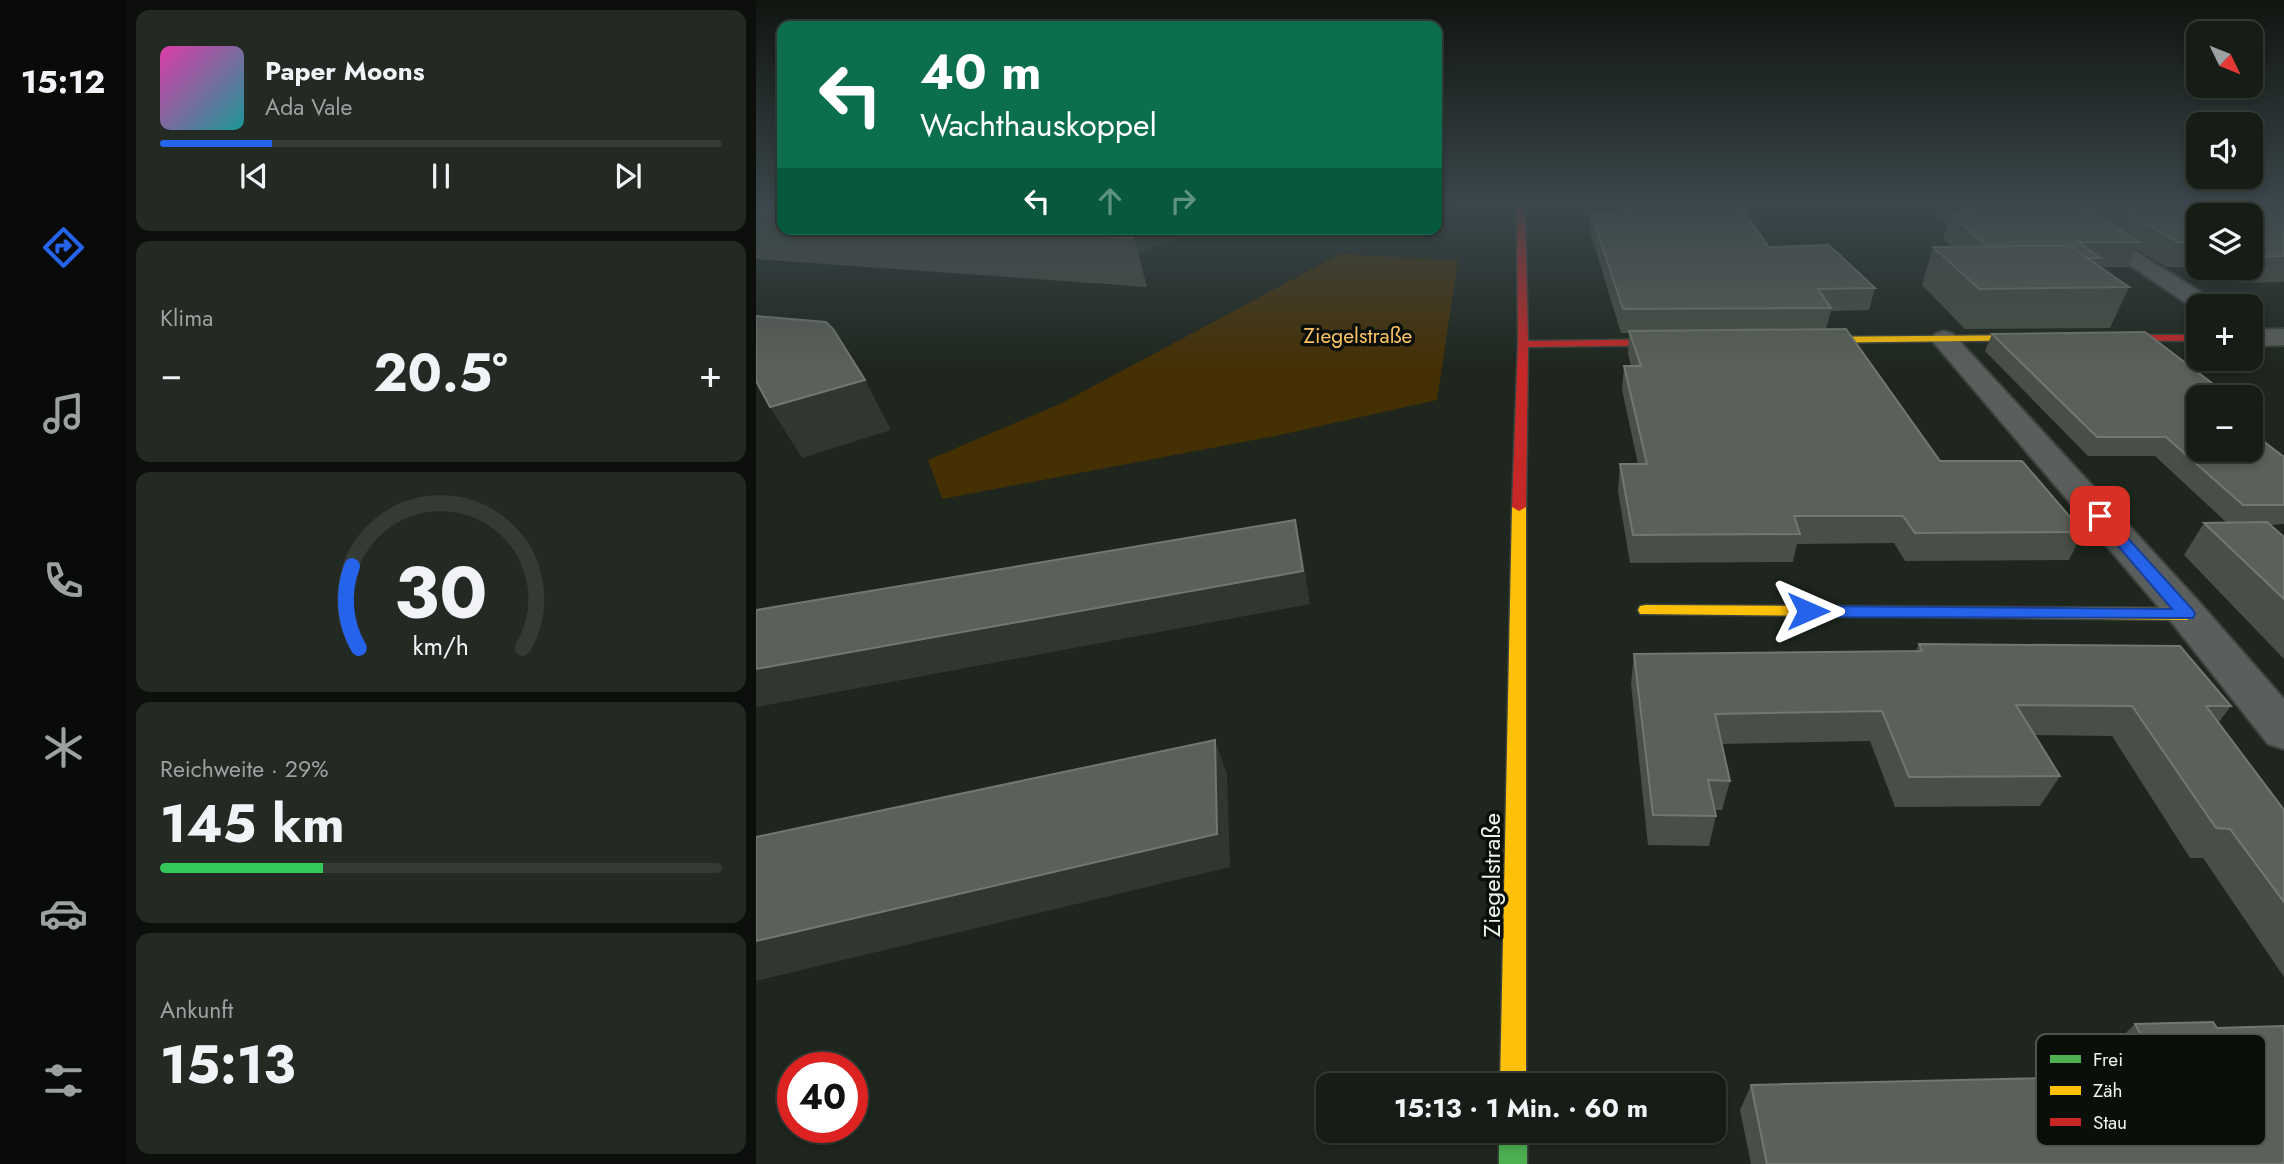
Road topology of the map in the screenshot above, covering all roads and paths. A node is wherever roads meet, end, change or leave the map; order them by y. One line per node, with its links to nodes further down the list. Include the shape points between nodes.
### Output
1 (1522, 258): 10 (main road, Ziegelstraße)
2 (2133, 258): 3 (street)
3 (2188, 294)
4 (2263, 337): 5 (street)
5 (2284, 337)
6 (2186, 338): 7 (main road)
7 (1944, 339): 8 (main road); 12 (street)
8 (1791, 341)
9 (1694, 342): 10 (main road)
10 (1523, 344): 14 (main road, Ziegelstraße)
11 (1646, 610): 12 (main road)
12 (2187, 614): 13 (street)
13 (2284, 731)
14 (1513, 1073)
15 (1513, 1143): 16 (main road)
16 (1513, 1164)

